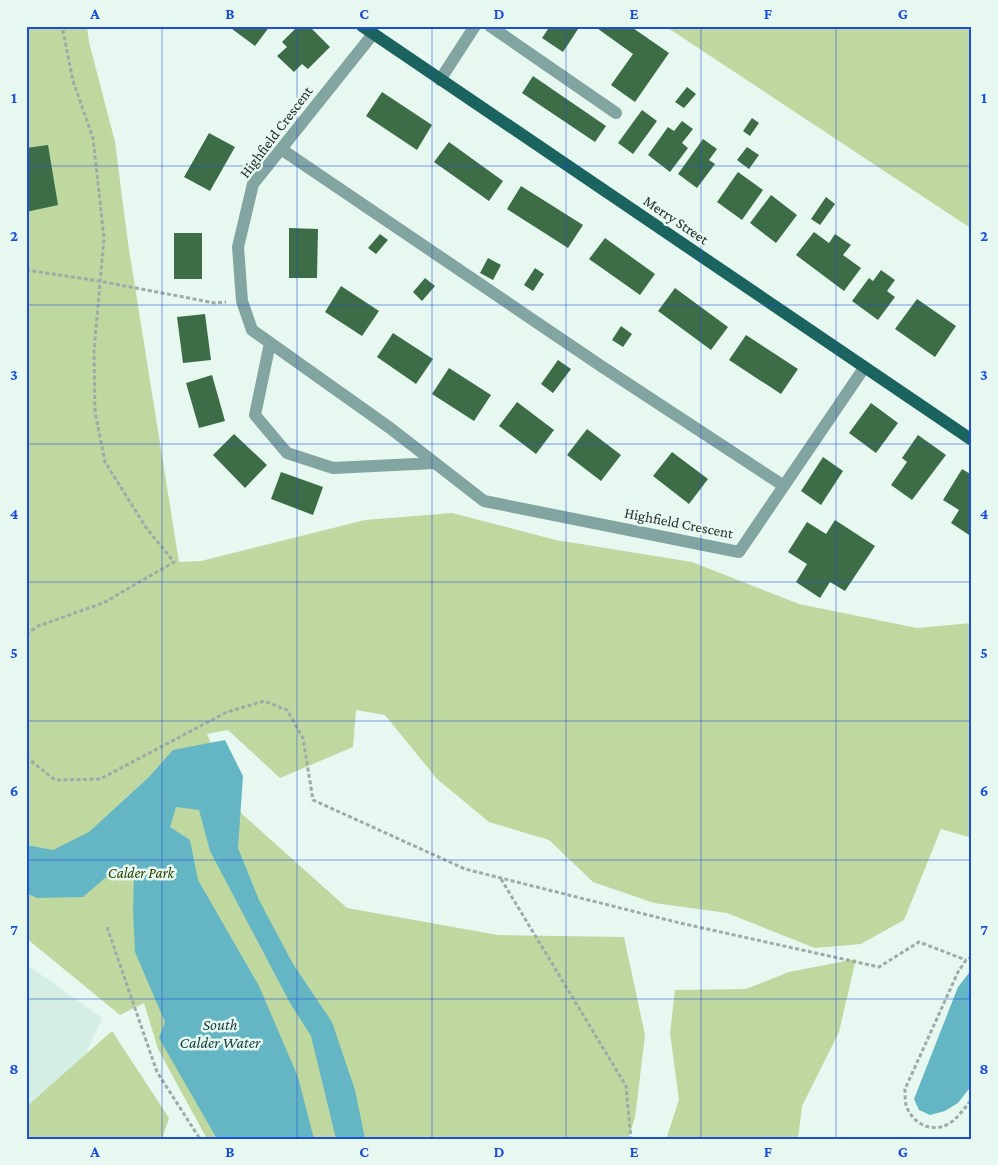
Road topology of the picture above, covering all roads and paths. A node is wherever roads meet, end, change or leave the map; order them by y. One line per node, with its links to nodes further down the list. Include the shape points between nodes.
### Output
1 (62, 26): 9 (path, via 73,82 93,138 104,238)
2 (475, 26): 5 (street)
3 (490, 26): 6 (street)
4 (367, 30): 5 (main road, Merry Street); 7 (street, Highfield Crescent)
5 (440, 80): 12 (main road, Merry Street)
6 (616, 113)
7 (281, 149): 10 (street, Highfield Crescent, via 253,184 238,247); 15 (street)
8 (26, 270): 9 (path)
9 (99, 281): 10 (path, via 215,303); 16 (path, via 94,351 95,412 105,462 148,529 174,562 103,603 38,626)
10 (242, 301): 11 (street, Highfield Crescent, via 252,330)
11 (270, 343): 14 (street, Highfield Crescent); 14 (street, via 255,415 287,453 333,468)
12 (864, 368): 13 (main road, Merry Street); 15 (street, Highfield Crescent)
13 (972, 440)
14 (435, 463): 15 (street, Highfield Crescent, via 484,501 739,552)
15 (784, 486)
16 (26, 634)
17 (26, 757): 18 (path, via 55,780 100,778 227,712 264,702 287,710 303,738 313,800 465,869)
18 (500, 878): 21 (path, via 680,923 879,967 919,942); 24 (path, via 626,1086)
19 (106, 927): 23 (path, via 157,1072)
20 (972, 957): 21 (path)
21 (966, 960): 22 (path, via 905,1089 905,1103 917,1122 929,1128 939,1128 950,1123)
22 (972, 1099)
23 (200, 1139)
24 (631, 1139)

